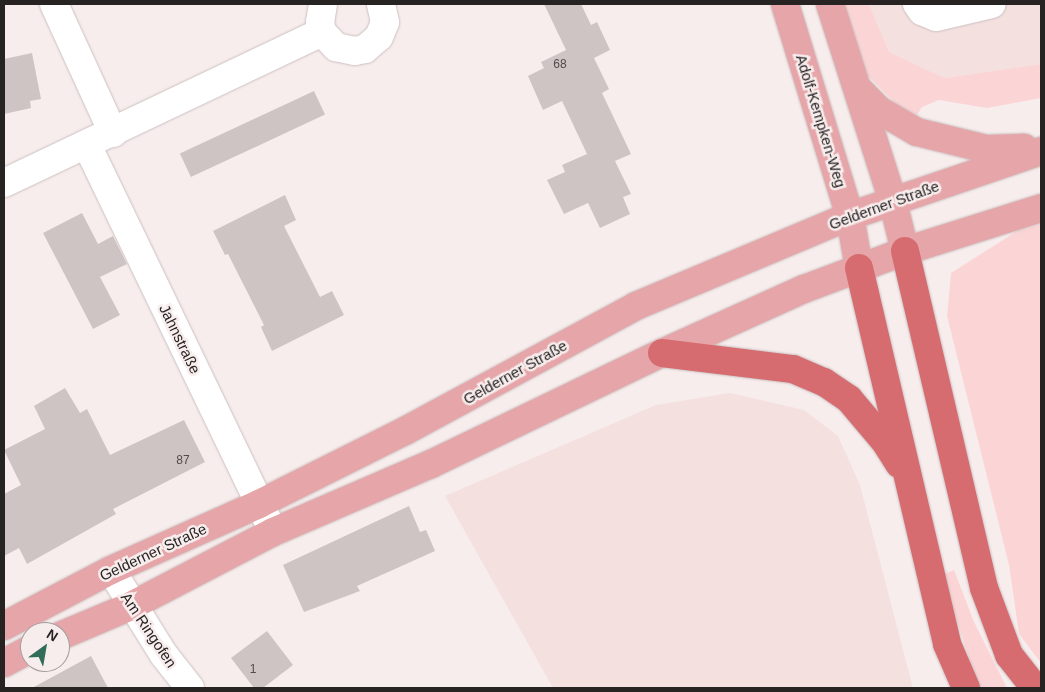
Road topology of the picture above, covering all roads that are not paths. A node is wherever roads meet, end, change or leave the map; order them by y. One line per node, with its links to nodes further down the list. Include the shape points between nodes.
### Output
1 (54, 4): 10 (street)
2 (324, 4): 8 (street, via 320,22)
3 (381, 4): 8 (street, via 385,22 365,49 336,47)
4 (785, 4): 16 (main road, Adolf-Kempken-Weg)
5 (830, 4): 9 (main road)
6 (992, 4): 7 (street, via 936,17)
7 (918, 5)
8 (322, 32): 10 (street)
9 (859, 90): 12 (main road, via 879,110 917,132 986,149); 14 (main road)
10 (113, 133): 11 (street)
11 (87, 145): 13 (street); 21 (street, Jahnstraße)
12 (1041, 149): 14 (main road, Gelderner Straße)
13 (4, 183)
14 (894, 202): 16 (main road, Gelderner Straße); 17 (main road)
15 (1041, 208): 17 (main road)
16 (850, 216): 18 (main road, Adolf-Kempken-Weg); 21 (main road, Gelderner Straße, via 636,306 405,432)
17 (905, 251): 18 (main road); 31 (highway, via 986,596 1009,655)
18 (859, 268): 19 (main road); 20 (highway)
19 (662, 353): 20 (highway, via 793,369 824,382 849,400 886,443); 22 (main road, via 431,464)
20 (908, 480): 30 (highway, via 948,644)
21 (259, 504): 22 (street, Jahnstraße); 23 (main road, Gelderner Straße)
22 (273, 532): 24 (main road)
23 (111, 570): 24 (street, Am Ringofen); 25 (main road, Gelderner Straße)
24 (131, 606): 26 (main road); 29 (street, Am Ringofen)
25 (4, 626)
26 (70, 632)
27 (20, 654): 28 (main road)
28 (4, 662)
29 (190, 688)
30 (966, 688)
31 (1035, 688)

